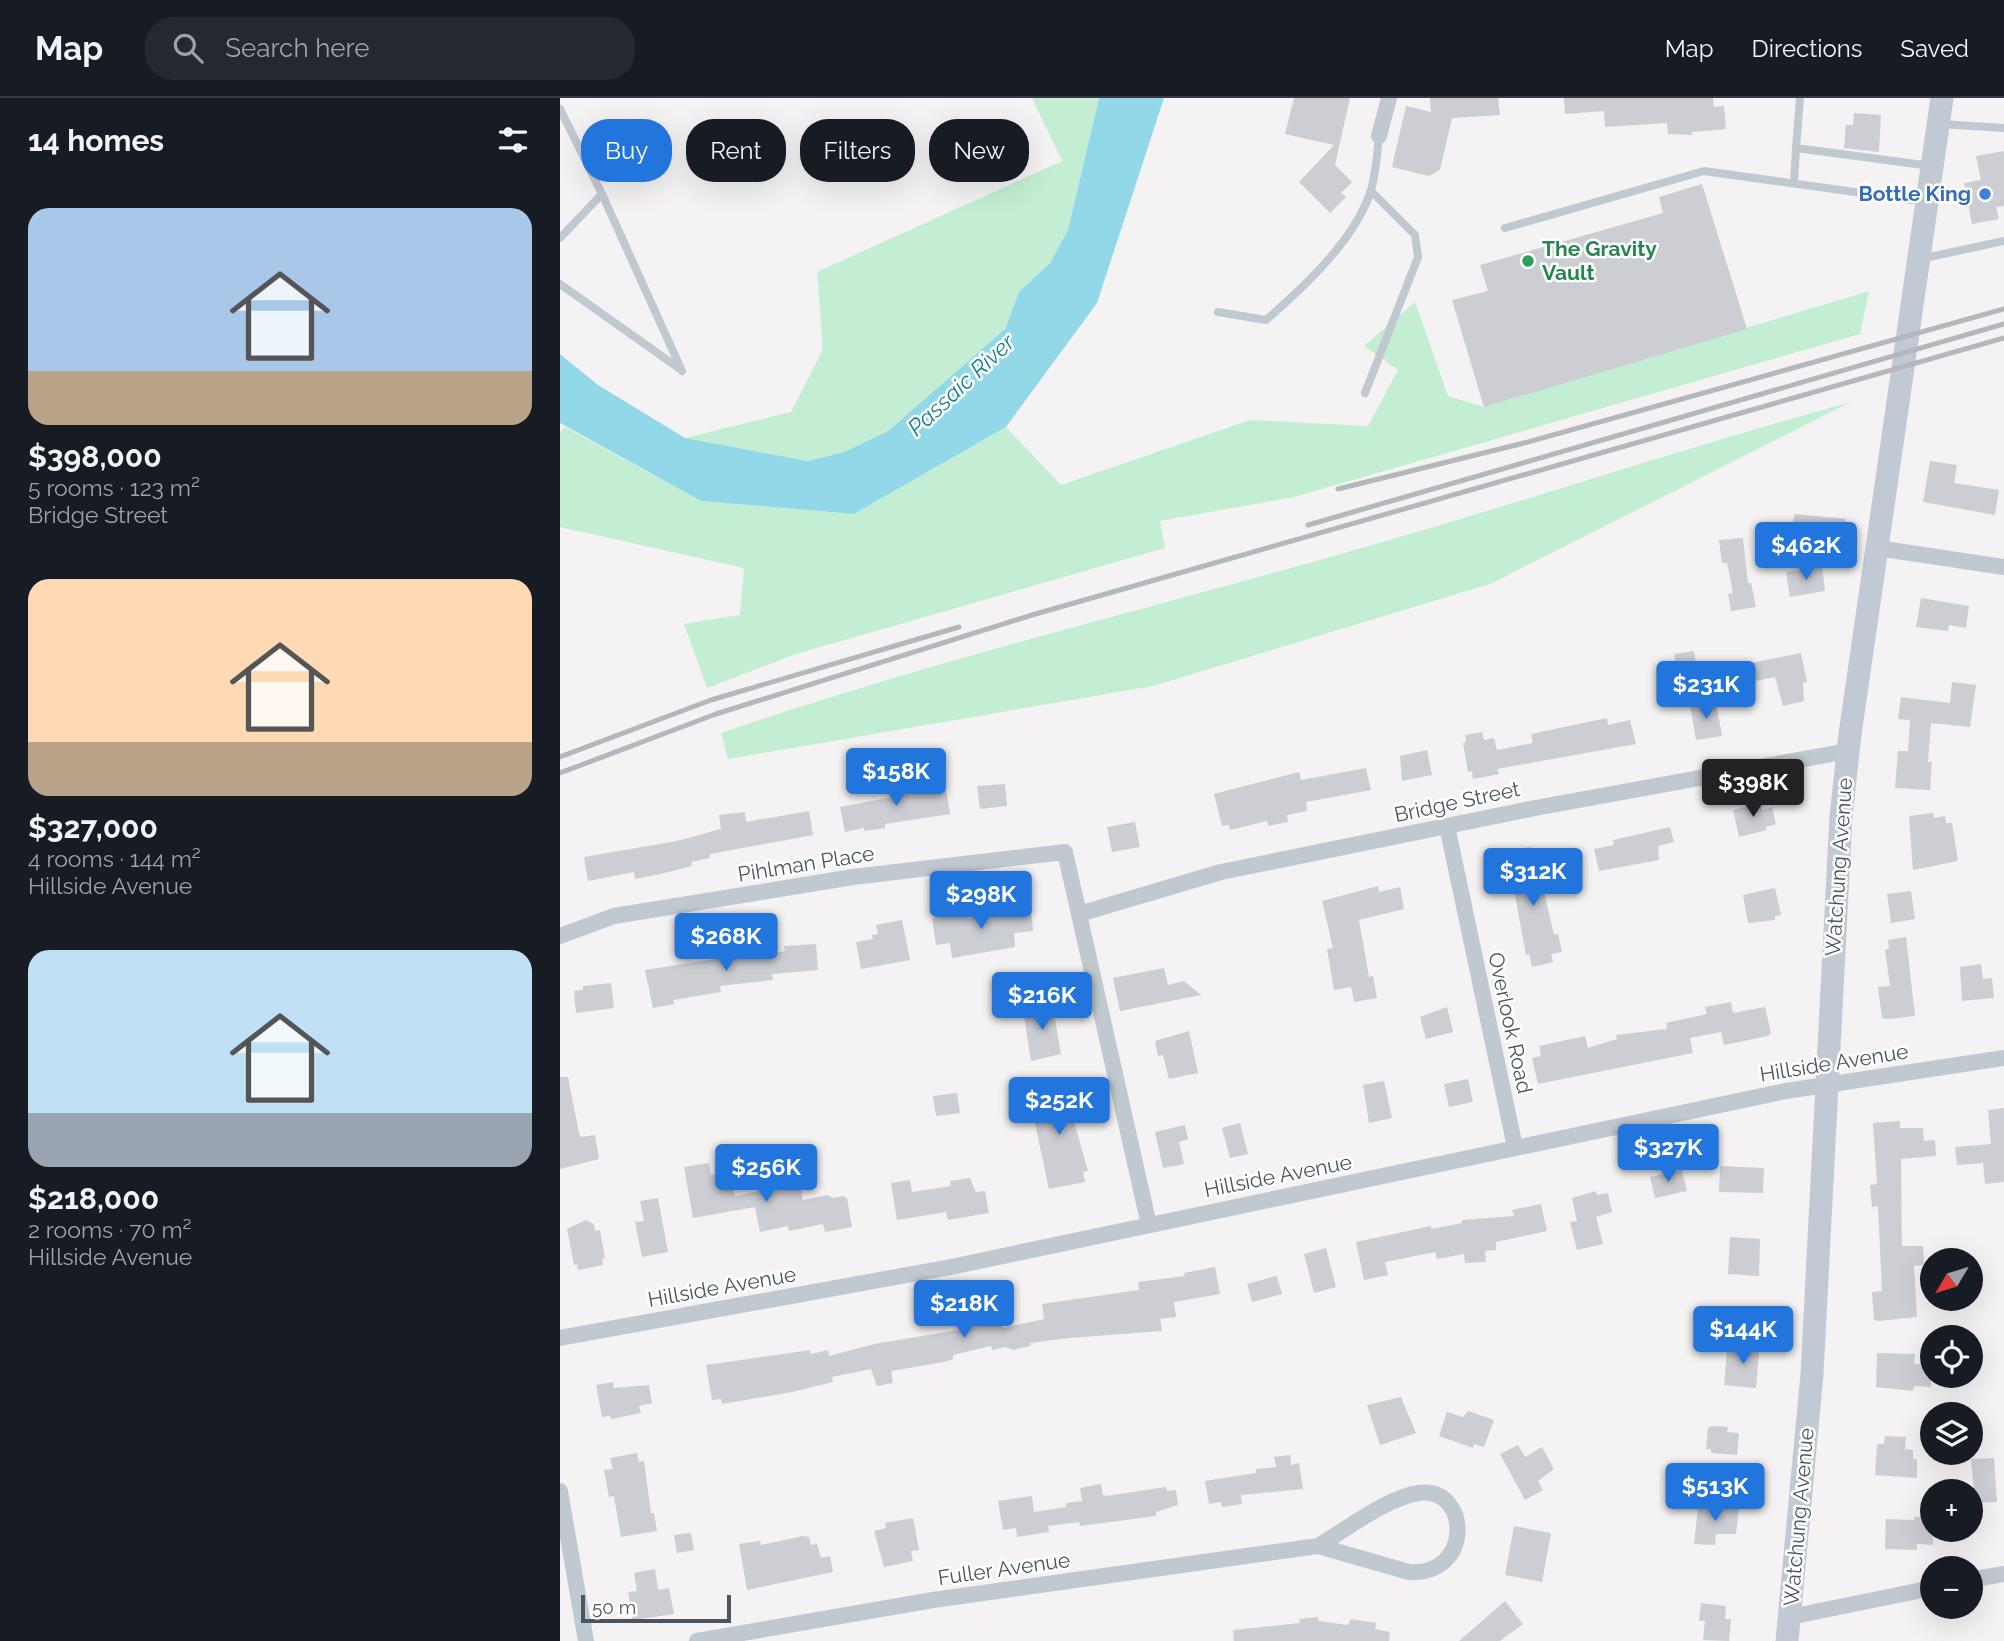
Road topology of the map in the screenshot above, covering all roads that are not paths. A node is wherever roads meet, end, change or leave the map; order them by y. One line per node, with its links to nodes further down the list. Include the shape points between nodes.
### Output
1 (1389, 98): 7 (street)
2 (1800, 98): 8 (lane)
3 (1942, 98): 5 (main road, Watchung Avenue)
4 (560, 109): 12 (lane)
5 (1939, 124): 6 (lane); 9 (main road, Watchung Avenue)
6 (2004, 128)
7 (1379, 136): 11 (lane)
8 (1796, 148): 9 (lane); 10 (lane)
9 (1933, 166): 13 (main road, Watchung Avenue)
10 (1794, 183): 13 (lane); 14 (lane, via 1704,171)
11 (1371, 191): 19 (lane, via 1348,232 1304,287 1265,320); 20 (lane, via 1415,235 1418,257)
12 (602, 194): 15 (lane); 18 (lane, via 682,371)
13 (1928, 202): 17 (main road, Watchung Avenue)
14 (1505, 228)
15 (560, 238)
16 (2004, 241): 17 (lane)
17 (1920, 259): 21 (main road, Watchung Avenue)
18 (560, 284)
19 (1218, 312)
20 (1364, 393)
21 (1877, 548): 22 (street); 23 (main road, Watchung Avenue)
22 (2004, 567)
23 (1848, 751): 24 (street, Bridge Street); 28 (main road, Watchung Avenue)
24 (1447, 826): 25 (street, Bridge Street, via 1220,872); 29 (street, Overlook Road)
25 (1079, 914): 26 (street, Pihlman Place, via 1062,852 853,877 614,916); 30 (street)
26 (560, 936)
27 (2004, 1058): 28 (street, Hillside Avenue)
28 (1826, 1085): 29 (street, Hillside Avenue); 37 (main road, Watchung Avenue, via 1811,1387)
29 (1515, 1147): 30 (street, Hillside Avenue)
30 (1149, 1225): 31 (street, Hillside Avenue, via 951,1267)
31 (560, 1338)
32 (560, 1491): 38 (street)
33 (1318, 1546): 33 (street, Fuller Avenue, via 1423,1572 1436,1568 1454,1549 1458,1522 1444,1499 1417,1493); 39 (street, Fuller Avenue, via 933,1600)
34 (2004, 1574): 35 (street)
35 (1983, 1578)
36 (1920, 1590): 37 (street)
37 (1790, 1617): 40 (main road, Watchung Avenue)
38 (586, 1641)
39 (696, 1641)
40 (1787, 1641)

